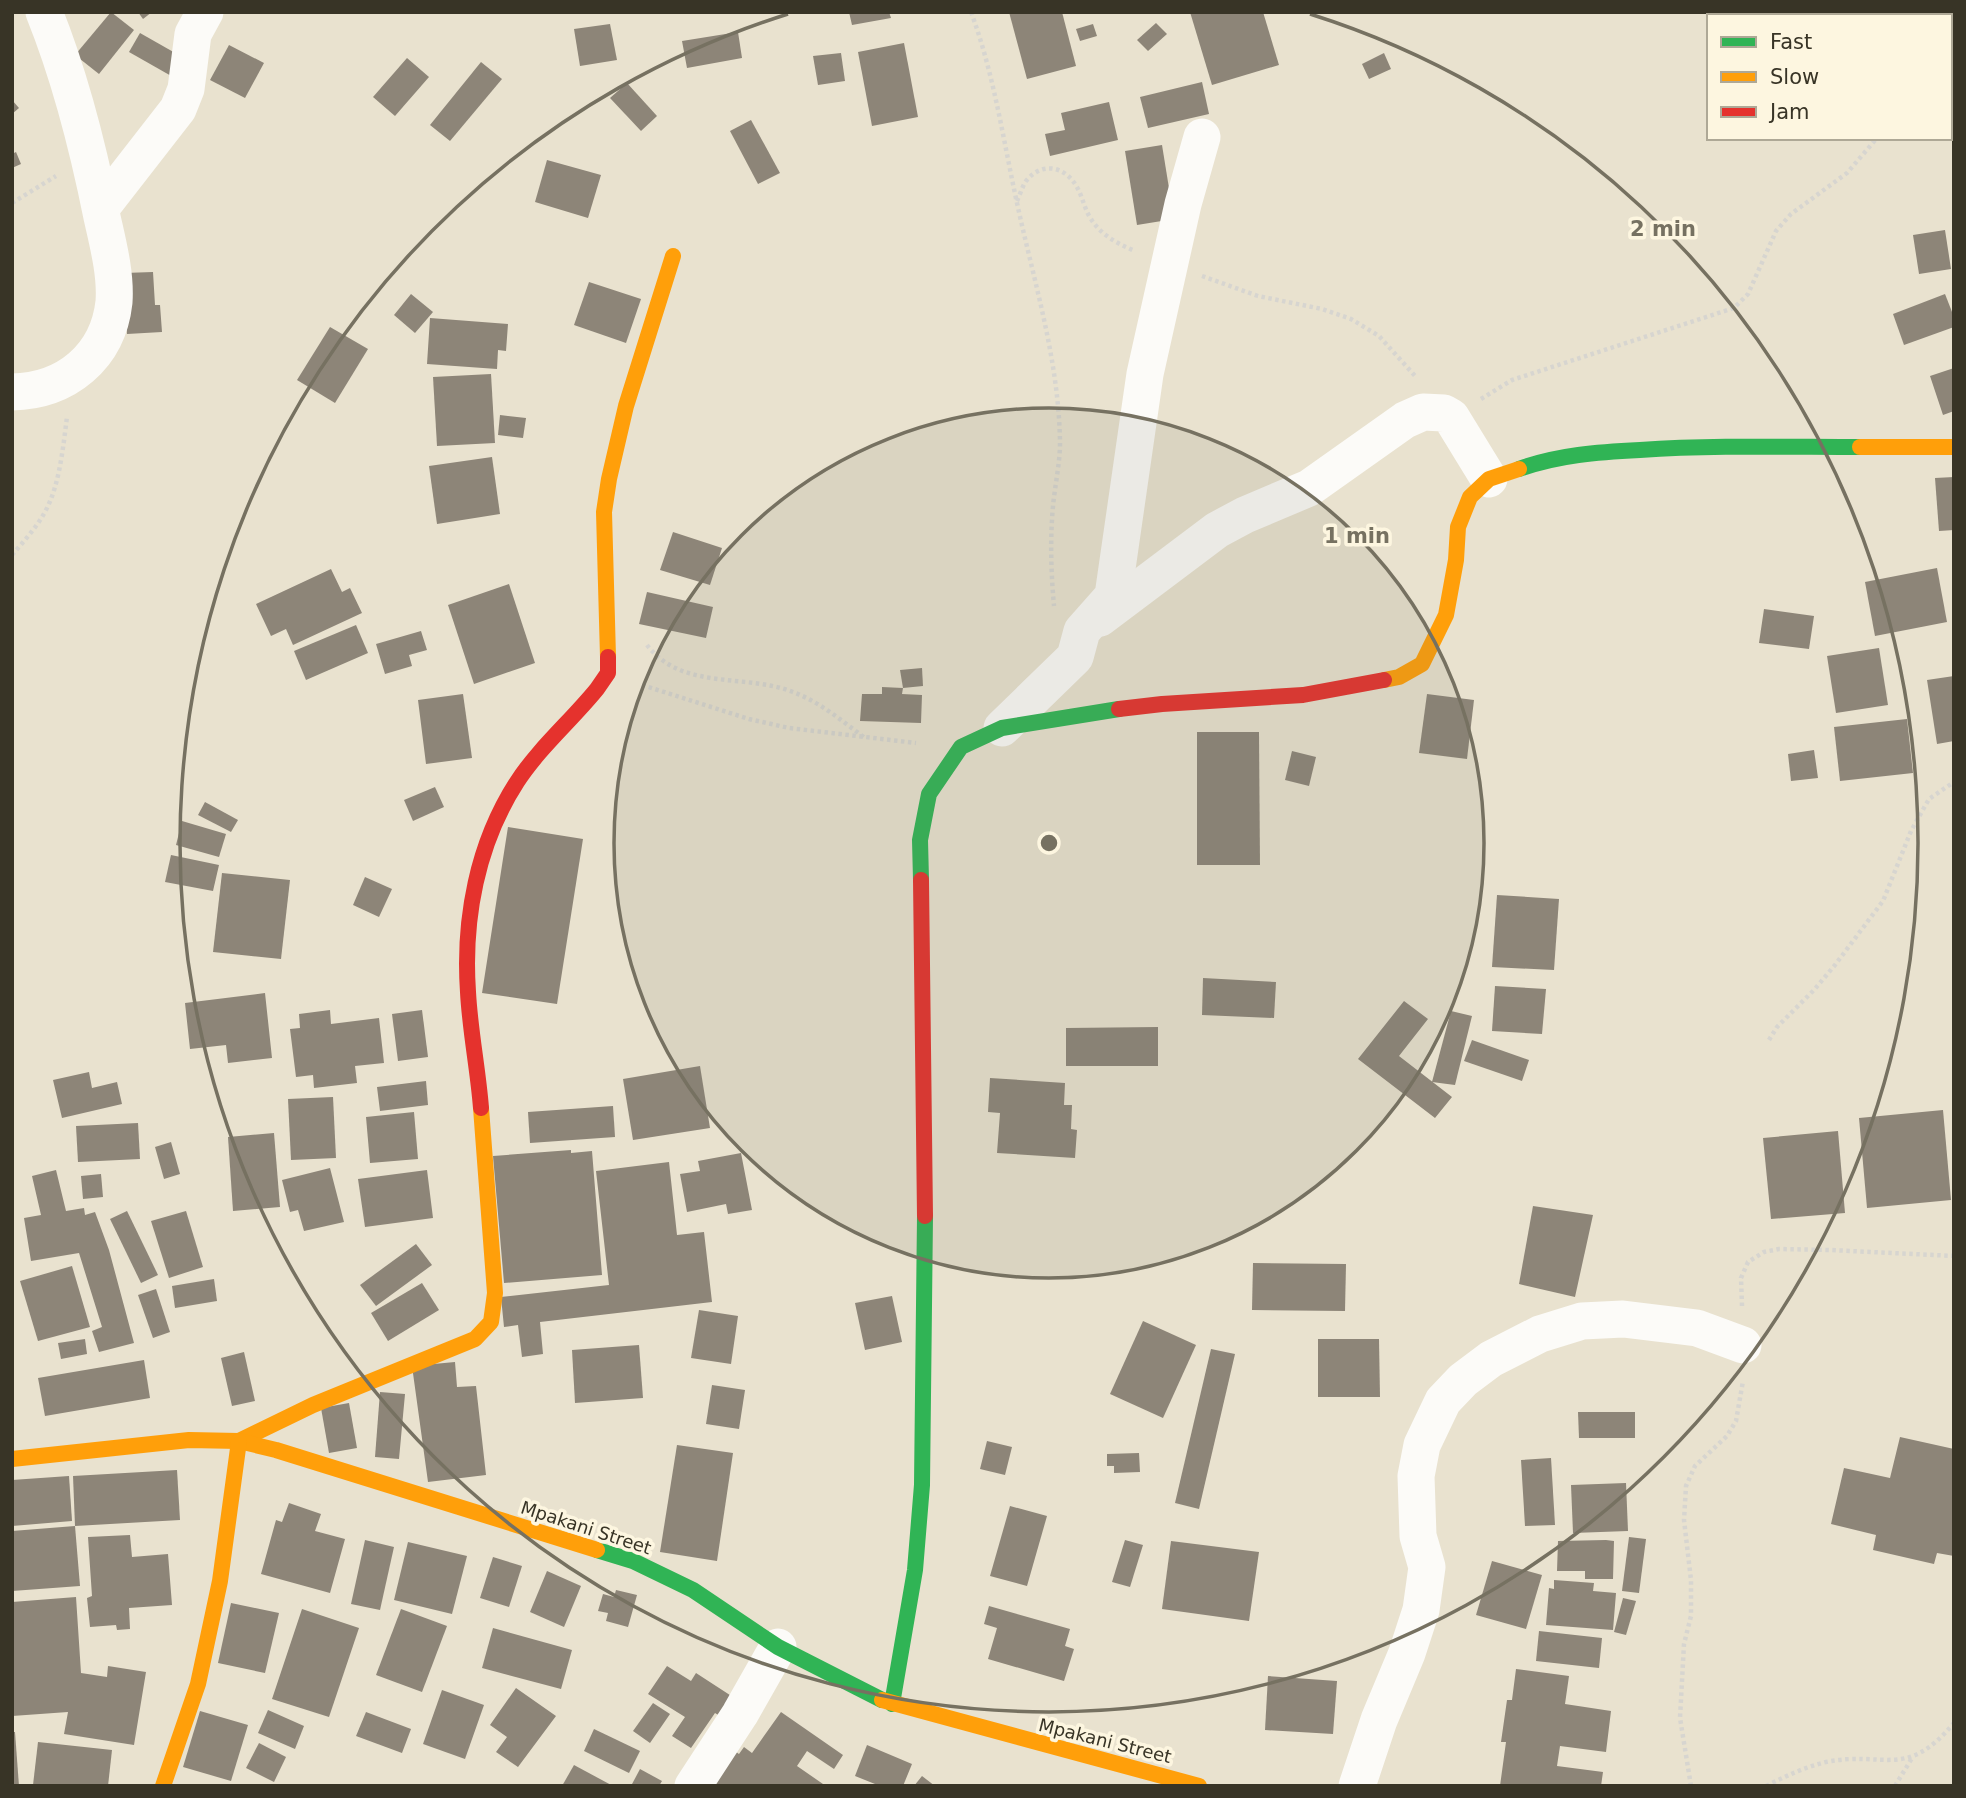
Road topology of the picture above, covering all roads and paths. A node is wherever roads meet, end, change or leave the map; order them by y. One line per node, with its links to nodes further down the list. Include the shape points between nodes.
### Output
1 (44, 12): 6 (street)
2 (205, 12): 9 (street, via 193,34 186,89 178,109)
3 (971, 12): 7 (path, via 997,103)
4 (1202, 137): 11 (street)
5 (1875, 140): 14 (path, via 1847,173 1791,214 1776,231 1748,294 1734,308 1512,380)
6 (91, 158): 8 (path); 9 (street)
7 (1017, 202): 11 (path, via 1025,182 1036,172 1059,168 1070,176 1091,219 1106,236 1124,247); 18 (path, via 1057,392 1060,445 1051,573)
8 (12, 203)
9 (100, 208): 12 (street, via 114,301 95,355)
10 (673, 256): 20 (street, via 626,406 609,479 604,512)
11 (1171, 262): 14 (path, via 1229,287 1351,319 1379,336); 18 (street, via 1145,374 1113,596)
12 (74, 375): 13 (street); 17 (path, via 47,509)
13 (12, 392)
14 (1448, 415): 16 (street); 18 (street, via 1423,412 1405,420 1310,488 1217,530)
15 (1954, 447): 16 (street, via 1682,446 1546,459)
16 (1489, 479): 21 (street, via 1470,497 1458,527 1446,615 1422,664 1399,677 1303,695 1162,704)
17 (12, 555)
18 (1069, 623): 21 (street, via 1076,657)
19 (645, 643): 22 (path, via 673,666 695,676 791,691 817,703)
20 (608, 673): 22 (path, via 749,719); 28 (street, via 510,793 487,839 474,882 467,976 495,1293 491,1322 475,1339 313,1405)
21 (1002, 728): 23 (street)
22 (866, 739): 23 (path)
23 (961, 747): 31 (street, via 929,794 920,840 926,1152 922,1485 915,1570)
24 (1954, 782): 25 (path, via 1929,799 1883,901)
25 (1769, 1040)
26 (1954, 1256): 27 (path, via 1764,1252 1748,1262 1741,1278)
27 (1743, 1345): 37 (street, via 1697,1328 1623,1319 1583,1321 1540,1334 1491,1359 1443,1401 1422,1445 1416,1476 1418,1536 1427,1567 1421,1610); 38 (path, via 1744,1386 1736,1420 1727,1436 1695,1466 1686,1486 1691,1615 1684,1644 1680,1718)
28 (239, 1441): 29 (street, Mpakani Street, via 168,1441); 30 (street, Mpakani Street, via 633,1561 693,1590); 34 (street, via 220,1581 198,1684)
29 (12, 1458)
30 (778, 1647): 31 (street, Mpakani Street); 35 (street)
31 (892, 1704): 36 (street, Mpakani Street)
32 (1954, 1724): 33 (path)
33 (1913, 1758): 39 (path, via 1827,1762); 40 (path)
34 (163, 1786)
35 (693, 1786)
36 (1199, 1786)
37 (1357, 1786)
38 (1690, 1786)
39 (1766, 1786)
40 (1895, 1786)

